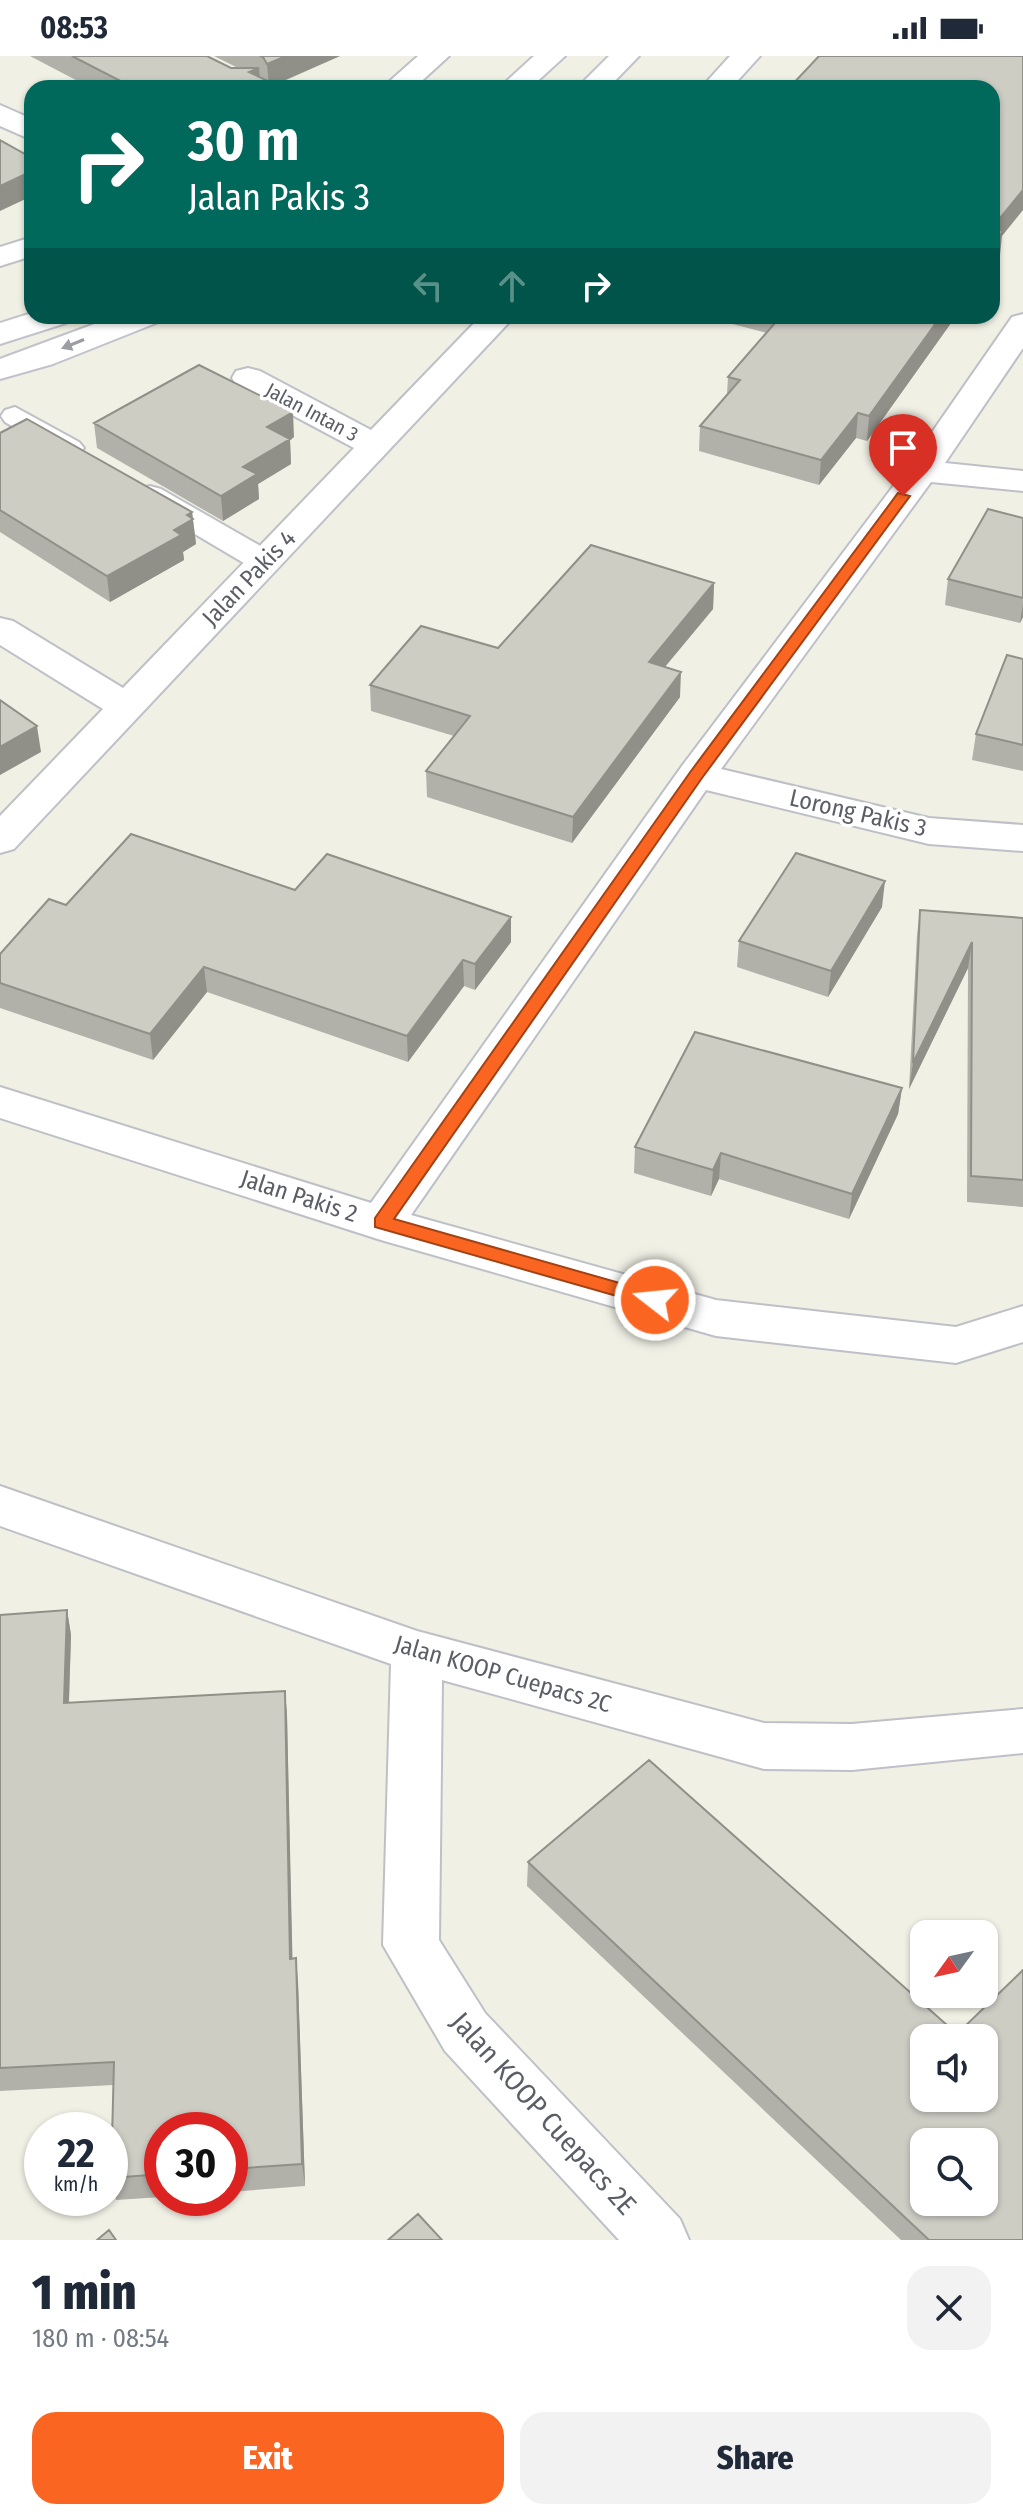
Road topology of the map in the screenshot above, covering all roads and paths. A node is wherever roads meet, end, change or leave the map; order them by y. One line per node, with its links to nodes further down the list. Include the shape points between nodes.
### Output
1 (435, 56): 5 (street)
2 (551, 56): 6 (street)
3 (625, 56): 7 (street)
4 (746, 56): 8 (street)
5 (406, 80)
6 (522, 80)
7 (600, 80)
8 (723, 80)
9 (0, 114): 10 (street)
10 (24, 127)
11 (24, 249): 12 (street)
12 (0, 257)
13 (31, 324): 17 (street)
14 (125, 324): 18 (street, one-way to 18)
15 (491, 324): 21 (street, Jalan Pakis 4)
16 (1023, 324): 23 (street)
17 (0, 334)
18 (0, 369)
19 (248, 378): 21 (street, Jalan Intan 3)
20 (15, 416): 22 (lane)
21 (375, 446): 26 (street, Jalan Pakis 4)
22 (94, 462)
23 (922, 471): 25 (street); 29 (street)
24 (120, 477): 26 (lane)
25 (1023, 481)
26 (265, 562): 28 (street, Jalan Pakis 4)
27 (0, 629): 28 (street)
28 (127, 707): 31 (street, Jalan Pakis 4)
29 (696, 775): 30 (street, Lorong Pakis 3, via 929,831); 33 (street)
30 (1023, 838)
31 (0, 840)
32 (0, 1102): 33 (street, Jalan Pakis 2)
33 (381, 1223): 34 (street, Jalan Pakis 2, via 716,1318 956,1345)
34 (1023, 1324)
35 (0, 1506): 36 (street, Jalan KOOP Cuepacs 2C)
36 (417, 1652): 37 (street, Jalan KOOP Cuepacs 2C, via 764,1746 852,1747); 38 (street, Jalan KOOP Cuepacs 2E, via 411,1945 465,2032)
37 (1023, 1731)
38 (659, 2240)

